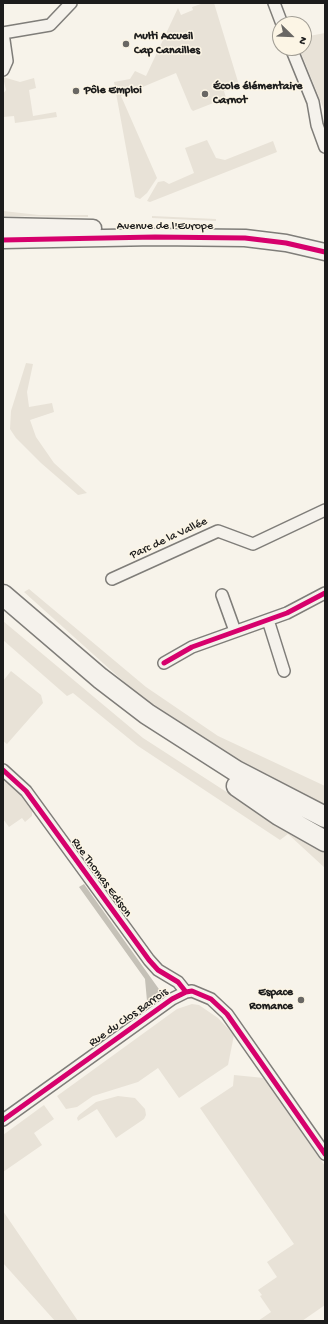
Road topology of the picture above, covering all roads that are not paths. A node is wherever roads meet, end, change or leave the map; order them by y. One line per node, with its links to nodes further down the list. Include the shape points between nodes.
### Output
1 (71, 3): 4 (street, via 50,26)
2 (274, 3): 3 (street)
3 (279, 16)
4 (3, 33): 6 (street, via 7,61)
5 (294, 56): 7 (street, via 313,102 317,125)
6 (4, 69)
7 (325, 147)
8 (3, 226): 10 (street, Avenue de l'Europe, via 254,230)
9 (3, 240): 11 (street, Avenue de l'Europe, via 239,238 286,243)
10 (325, 243)
11 (325, 252)
12 (325, 510): 13 (street, Parc de la Vallée, via 254,544 218,531)
13 (112, 579)
14 (3, 582): 23 (highway)
15 (325, 593): 19 (street)
16 (3, 595): 23 (highway)
17 (222, 595): 20 (street)
18 (3, 611): 25 (highway, via 123,711)
19 (268, 620): 20 (street); 22 (street)
20 (235, 630): 21 (street, via 192,647)
21 (164, 663)
22 (284, 671)
23 (124, 697): 26 (highway, via 225,765)
24 (3, 770): 29 (street, Rue Thomas Edison, via 26,791 149,960 158,970 178,982)
25 (237, 786): 27 (highway); 28 (highway, via 279,815)
26 (325, 817)
27 (325, 830)
28 (325, 841)
29 (186, 992): 30 (street, Rue du Clos Barrois, via 172,999); 31 (street, Rue du Clos Barrois, via 206,996 227,1014)
30 (3, 1120)
31 (325, 1154)

